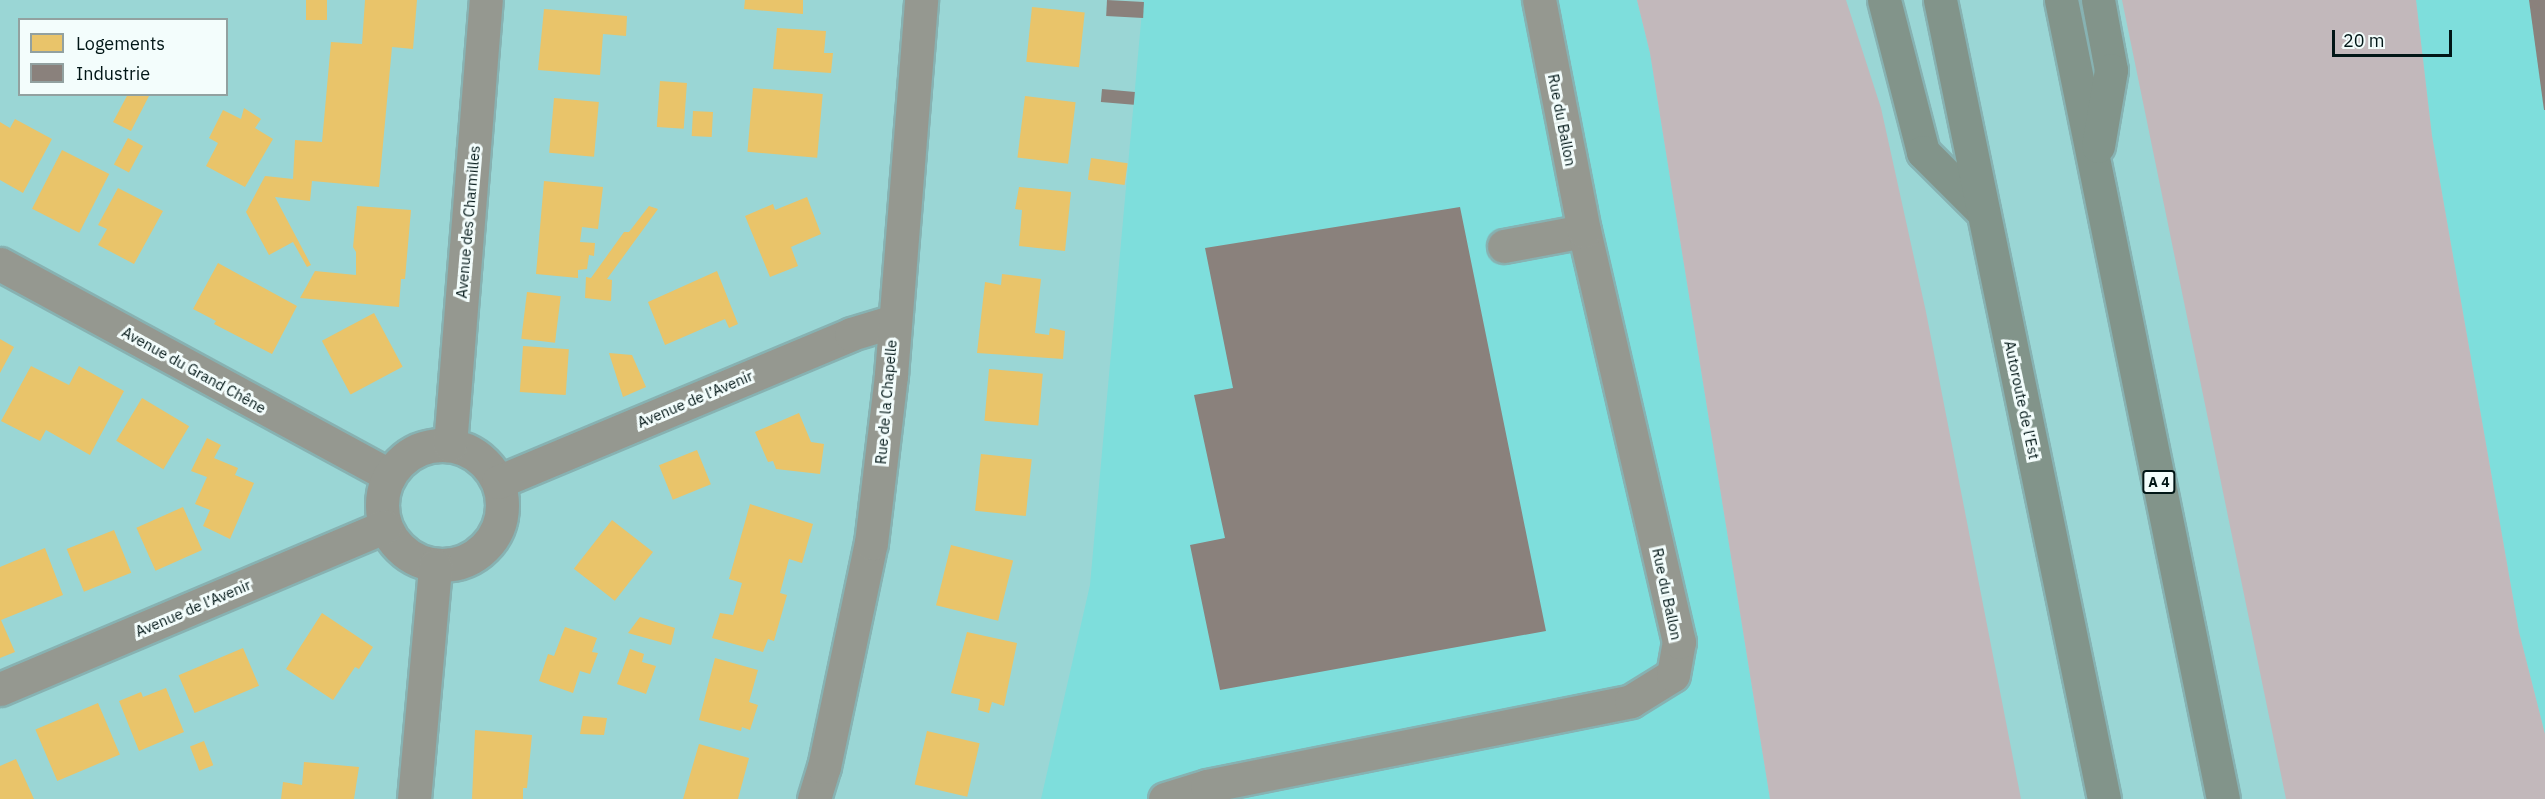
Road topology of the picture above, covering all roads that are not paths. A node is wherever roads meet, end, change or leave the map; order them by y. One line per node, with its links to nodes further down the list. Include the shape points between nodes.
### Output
1 (486, 0): 14 (street, Avenue des Charmilles)
2 (921, 0): 13 (street, Rue de la Chapelle)
3 (1539, 0): 10 (street, Rue du Ballon)
4 (1884, 0): 9 (highway, via 1923,152)
5 (1941, 0): 9 (highway, Autoroute de l’Est)
6 (2061, 0): 8 (highway, A 4)
7 (2098, 0): 8 (highway, via 2111,70)
8 (2095, 165): 24 (highway, A 4)
9 (1983, 212): 23 (highway, Autoroute de l’Est)
10 (1584, 231): 11 (street); 22 (street, Rue du Ballon, via 1679,642 1673,675 1631,701 1207,786)
11 (1504, 246)
12 (0, 264): 15 (street, Avenue du Grand Chêne)
13 (894, 321): 16 (street, Avenue de l’Avenir, via 851,334); 21 (street, Rue de la Chapelle, via 872,543)
14 (450, 445): 15 (street, via 432,445 415,451); 16 (street, via 480,458)
15 (389, 475): 17 (street, via 383,491)
16 (498, 482): 18 (street, via 503,506 490,543 475,557 456,565)
17 (385, 526): 18 (street, via 405,553); 19 (street, Avenue de l’Avenir)
18 (435, 566): 20 (street)
19 (0, 689)
20 (414, 799)
21 (814, 799)
22 (1165, 799)
23 (2104, 799)
24 (2223, 799)

